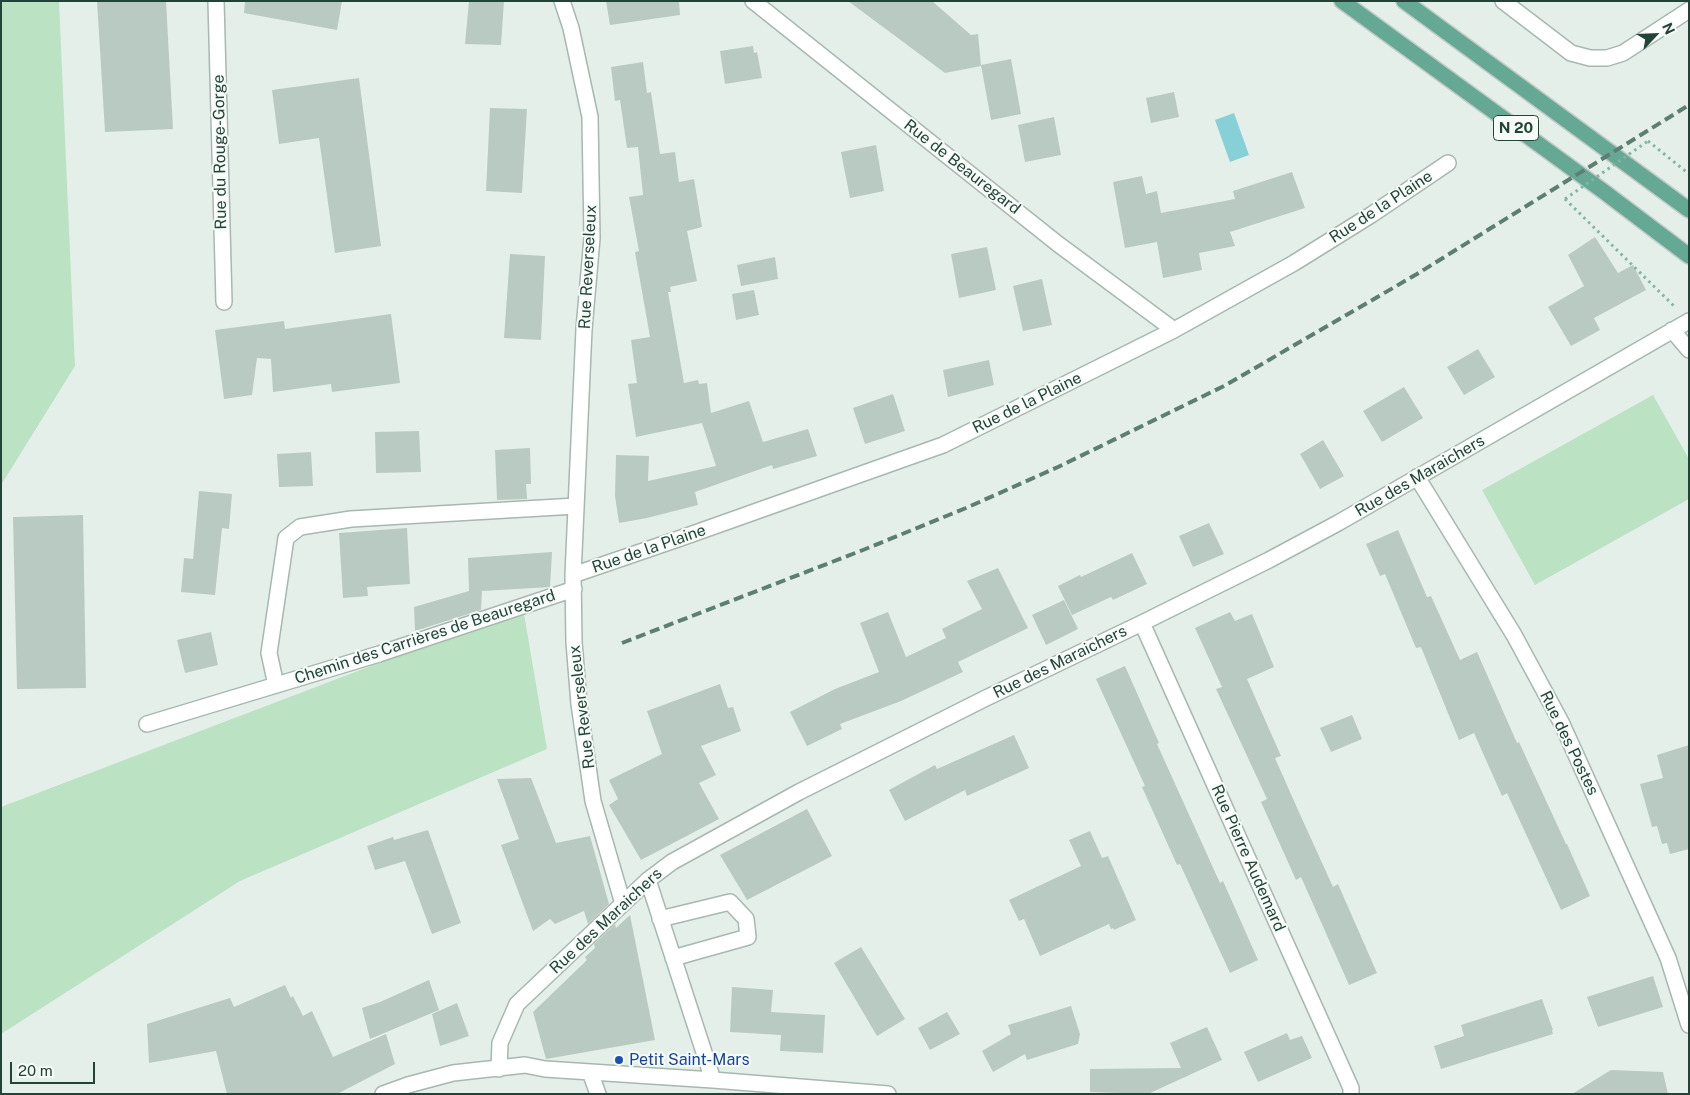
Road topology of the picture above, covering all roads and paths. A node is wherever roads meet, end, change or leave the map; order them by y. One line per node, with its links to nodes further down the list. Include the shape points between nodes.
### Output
1 (216, 1): 12 (street, Rue du Rouge-Gorge)
2 (562, 1): 18 (street, Rue Reverseleux, via 590,117 592,238 584,328)
3 (753, 1): 14 (street, Rue de Beauregard, via 1058,244)
4 (1342, 1): 11 (main road, N 20)
5 (1404, 1): 10 (main road, N 20)
6 (1503, 1): 7 (street, via 1571,53 1590,58 1607,58 1623,53)
7 (1689, 10)
8 (1448, 163): 14 (street, Rue de la Plaine, via 1294,263)
9 (1689, 174): 13 (path, bridge, via 1648,141 1565,199)
10 (1689, 210)
11 (1689, 256)
12 (224, 302)
13 (1689, 320): 15 (street, Rue des Maraichers)
14 (1174, 330): 19 (street, Rue de la Plaine, via 943,445 681,538)
15 (1672, 330): 16 (street); 17 (street, Rue des Maraichers)
16 (1689, 350)
17 (1417, 477): 20 (street, Rue des Maraichers, via 1269,560); 27 (street, Rue des Postes, via 1514,635 1561,722 1668,958)
18 (576, 506): 19 (street, Rue Reverseleux); 21 (street, Chemin des Carrières de Beauregard, via 351,519 300,527 286,538 270,653)
19 (573, 582): 21 (street, Chemin des Carrières de Beauregard, via 379,654); 24 (street, Rue Reverseleux, via 579,704 594,801)
20 (1142, 623): 23 (street, Rue des Maraichers, via 799,792 702,844); 35 (street, Rue Pierre Audemard)
21 (276, 685): 22 (street, Chemin des Carrières de Beauregard)
22 (147, 724)
23 (648, 880): 24 (street, Rue des Maraichers); 25 (street)
24 (623, 904): 28 (street, Rue des Maraichers, via 518,1004 500,1043)
25 (660, 919): 26 (street); 26 (street, via 730,902 746,919 748,937)
26 (672, 958): 30 (street)
27 (1689, 1025)
28 (499, 1069): 29 (street, via 525,1064 545,1069); 32 (street, via 453,1073)
29 (590, 1072): 30 (street); 33 (street)
30 (713, 1080): 31 (street)
31 (750, 1088): 34 (street)
32 (383, 1094)
33 (598, 1094)
34 (888, 1094)
35 (1351, 1094)

